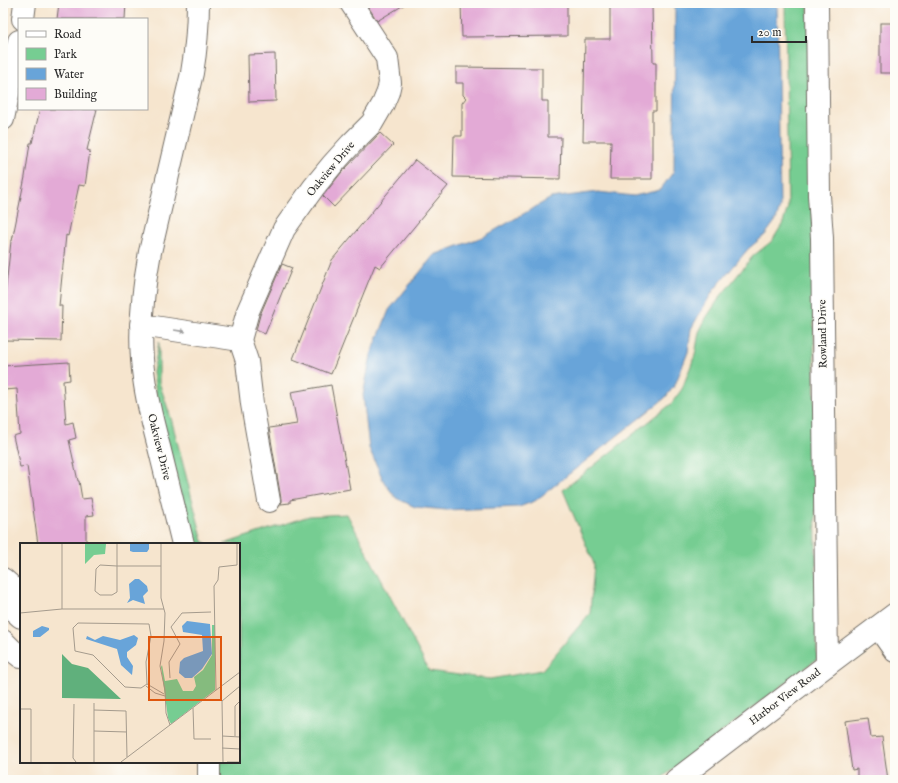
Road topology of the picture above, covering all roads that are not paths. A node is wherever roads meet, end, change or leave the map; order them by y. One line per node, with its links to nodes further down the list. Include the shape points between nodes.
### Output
1 (25, 3): 5 (street)
2 (198, 3): 8 (street, Oakview Drive, via 198,31 192,73 145,276)
3 (351, 3): 9 (street, Oakview Drive, via 387,58 390,83 388,92 372,123 332,165 284,229 248,311)
4 (817, 3): 20 (street, Rowland Drive)
5 (23, 18)
6 (18, 46): 7 (street)
7 (3, 119)
8 (141, 325): 9 (street, one-way to 9); 11 (street, Oakview Drive, via 148,403)
9 (240, 340): 10 (street, via 247,361)
10 (269, 501)
11 (183, 543)
12 (3, 579): 13 (street)
13 (20, 594)
14 (3, 601): 15 (street)
15 (20, 616)
16 (887, 620): 18 (street); 20 (street, Harbor View Road)
17 (3, 641): 19 (street)
18 (895, 650)
19 (20, 656)
20 (827, 665): 23 (street, Harbor View Road)
21 (209, 763): 22 (street)
22 (209, 780)
23 (676, 780)

